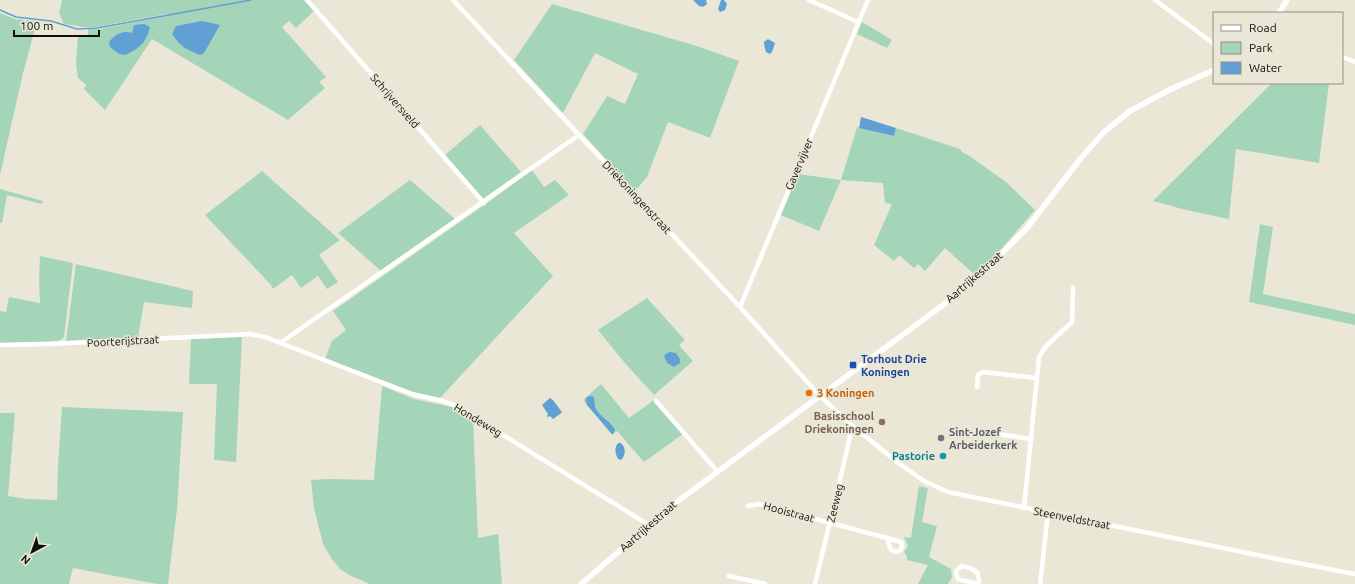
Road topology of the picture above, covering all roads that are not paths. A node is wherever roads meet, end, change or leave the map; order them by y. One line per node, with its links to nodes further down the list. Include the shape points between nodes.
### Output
1 (307, 0): 14 (street, Schrijversveld)
2 (453, 0): 13 (street, Driekoningenstraat)
3 (809, 0): 8 (street)
4 (868, 0): 8 (street, Gavervijver)
5 (1155, 0): 9 (street)
6 (1287, 0): 7 (street)
7 (1280, 12)
8 (858, 22): 16 (street, Gavervijver)
9 (1213, 43)
10 (1343, 57): 11 (street)
11 (1355, 62)
12 (1213, 70): 22 (street, Aartrijkestraat, via 1130,111 1104,132 1027,228 962,291)
13 (579, 135): 14 (street); 16 (street, Driekoningenstraat)
14 (484, 202): 18 (street)
15 (1072, 288): 20 (street, via 1072,322 1046,346 1039,357)
16 (740, 307): 22 (street, Driekoningenstraat)
17 (246, 334): 18 (street, Hondeweg); 19 (street, Poorterijstraat)
18 (280, 343): 32 (street, Hondeweg, via 412,394 456,406)
19 (0, 345)
20 (1037, 378): 21 (street, via 983,372 978,375); 26 (street)
21 (977, 387)
22 (819, 395): 24 (street, Steenveldstraat); 27 (street, Aartrijkestraat)
23 (656, 400): 27 (street)
24 (848, 422): 29 (street, Steenveldstraat, via 897,462 941,490); 31 (street, Zeeweg, via 850,436)
25 (984, 432): 26 (street)
26 (1031, 439): 29 (street)
27 (717, 471): 32 (street, Aartrijkestraat)
28 (748, 506): 31 (street, Hooistraat, via 759,504)
29 (1024, 508): 30 (street, Steenveldstraat)
30 (1048, 513): 34 (street, Steenveldstraat); 40 (street)
31 (830, 523): 33 (street, Hooistraat); 38 (street, Zeeweg)
32 (649, 525): 36 (street, Aartrijkestraat)
33 (887, 538)
34 (1355, 574)
35 (728, 576): 37 (street)
36 (581, 584)
37 (765, 584)
38 (815, 584)
39 (980, 584): 39 (street, via 974,570 962,566 957,570 958,579)
40 (1040, 584)

